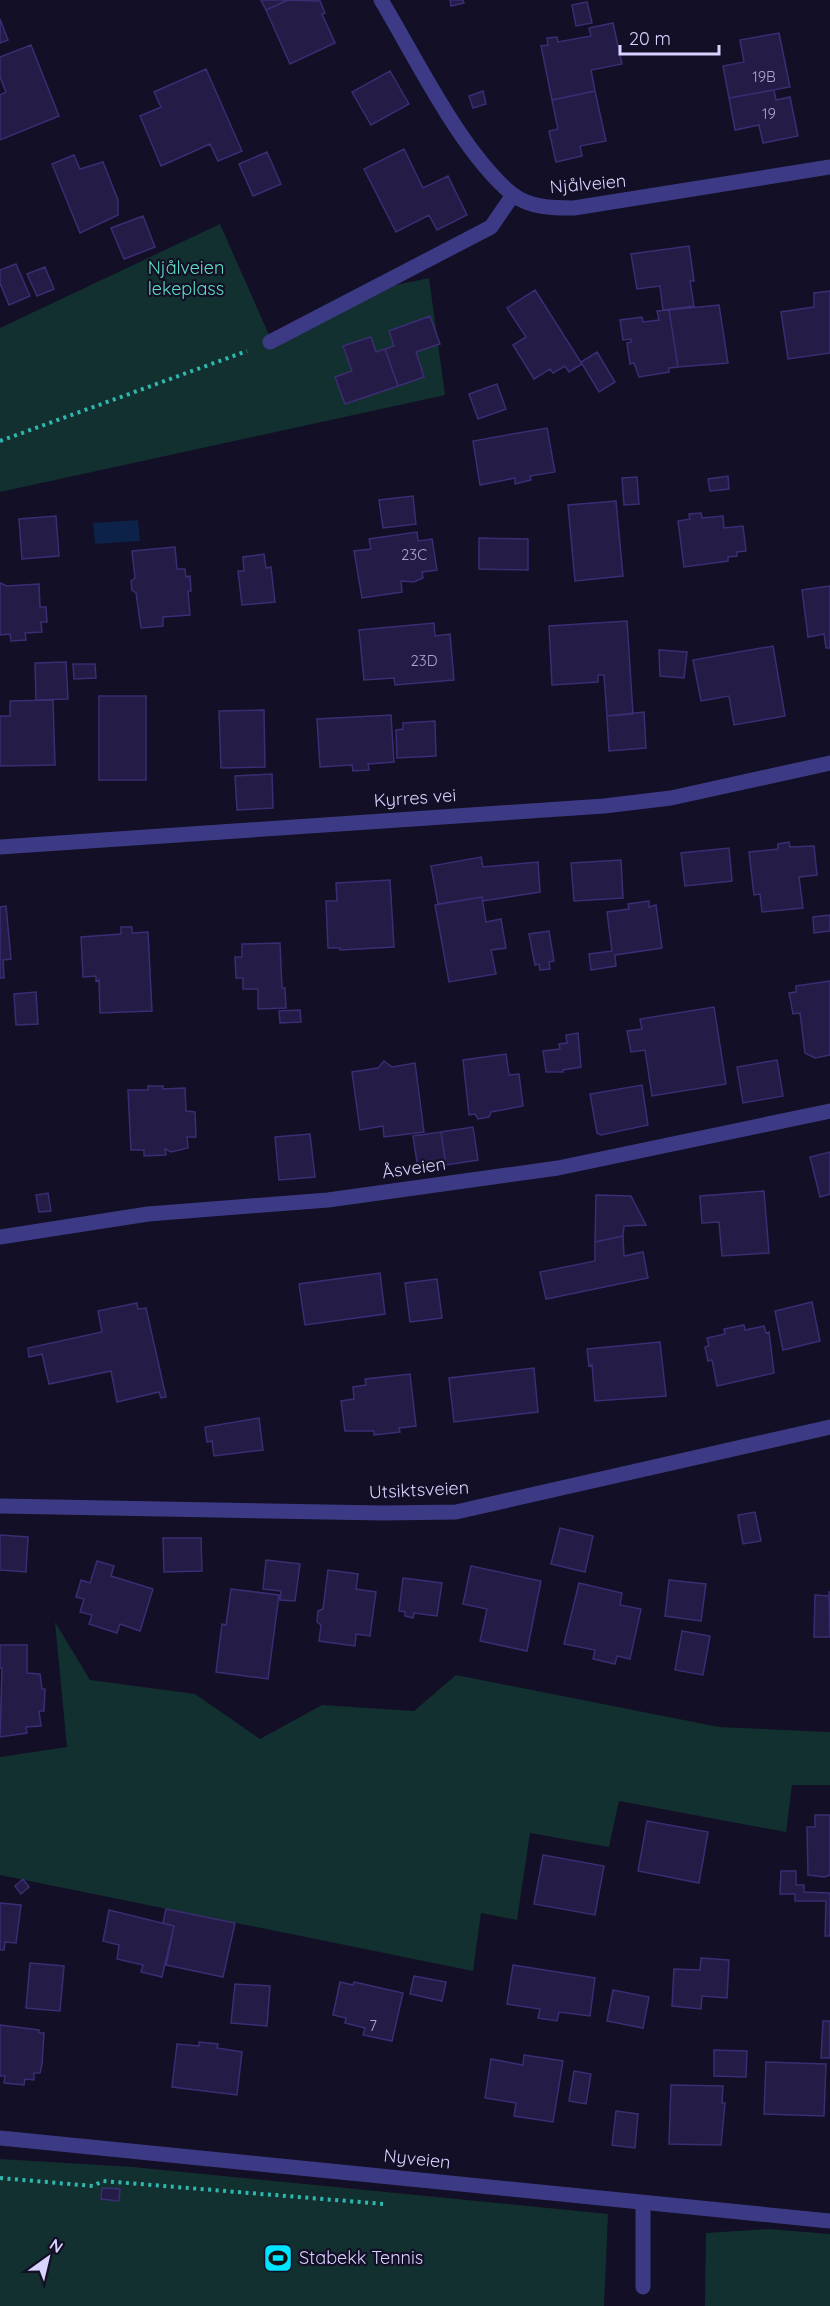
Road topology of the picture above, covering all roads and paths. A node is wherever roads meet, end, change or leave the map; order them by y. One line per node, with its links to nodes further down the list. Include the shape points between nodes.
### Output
1 (381, 0): 3 (street, Njålveien, via 470,149)
2 (830, 167): 3 (street, Njålveien, via 574,208 542,207)
3 (513, 195): 4 (street, via 491,227)
4 (270, 342): 5 (path)
5 (0, 441)
6 (830, 763): 7 (street, Kyrres vei, via 671,798 604,806)
7 (0, 847)
8 (830, 1111): 9 (street, Åsveien, via 558,1168 328,1200 148,1214)
9 (0, 1237)
10 (830, 1427): 11 (street, Utsiktsveien, via 456,1512)
11 (0, 1506)
12 (0, 2138): 14 (street, Nyveien)
13 (0, 2178): 15 (path, via 93,2186 103,2181)
14 (643, 2203): 16 (street, Nyveien); 17 (street)
15 (391, 2204)
16 (830, 2221)
17 (643, 2287)

